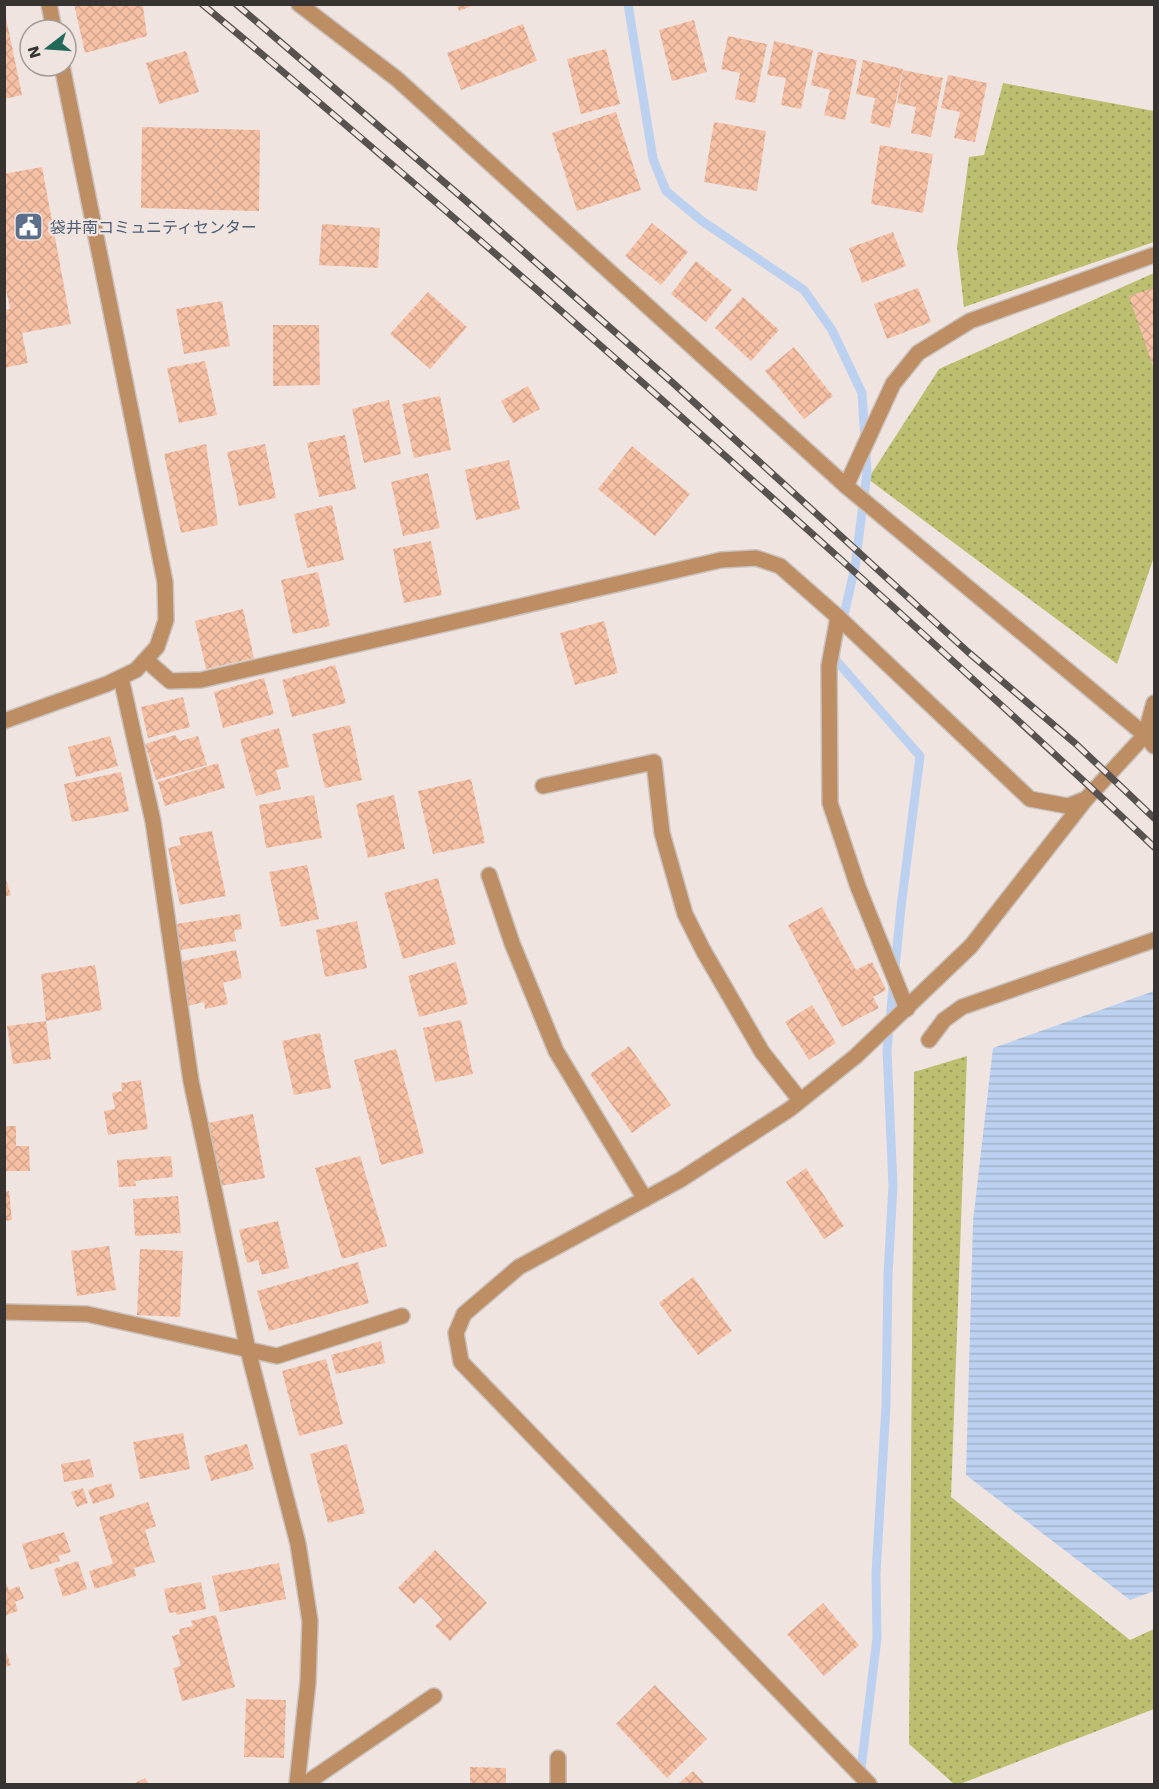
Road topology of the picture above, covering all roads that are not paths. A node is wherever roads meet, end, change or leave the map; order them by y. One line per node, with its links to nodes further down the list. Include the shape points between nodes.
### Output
1 (299, 4): 4 (street, via 397,79)
2 (64, 78): 6 (street, via 165,582 166,620 157,647)
3 (1155, 255): 4 (street, via 970,321 918,353 893,384)
4 (846, 486): 10 (street)
5 (838, 617): 6 (street, via 780,566 756,558 721,560 201,680 170,681); 12 (street, via 1030,799 1068,806); 15 (street, via 829,666 830,803 858,887)
6 (146, 660): 7 (street)
7 (121, 678): 9 (street); 21 (street, via 153,822 191,1081)
8 (1155, 704): 10 (street)
9 (4, 721)
10 (1150, 741): 12 (street)
11 (543, 786): 17 (street, via 654,762 662,833 685,914 762,1052)
12 (1086, 799): 15 (street, via 971,946)
13 (489, 875): 18 (street, via 556,1051)
14 (1155, 940): 16 (street, via 962,1007 944,1020)
15 (907, 1008): 17 (street, via 856,1056)
16 (929, 1040)
17 (800, 1100): 18 (street)
18 (645, 1199): 27 (street, via 519,1267 464,1314 456,1333 461,1362)
19 (4, 1312): 21 (street, via 87,1314)
20 (402, 1316): 21 (street, via 277,1356)
21 (248, 1350): 24 (street, via 298,1544 310,1621)
22 (434, 1696): 25 (street)
23 (558, 1758): 26 (street)
24 (297, 1785)
25 (305, 1785)
26 (558, 1785)
27 (869, 1785)

